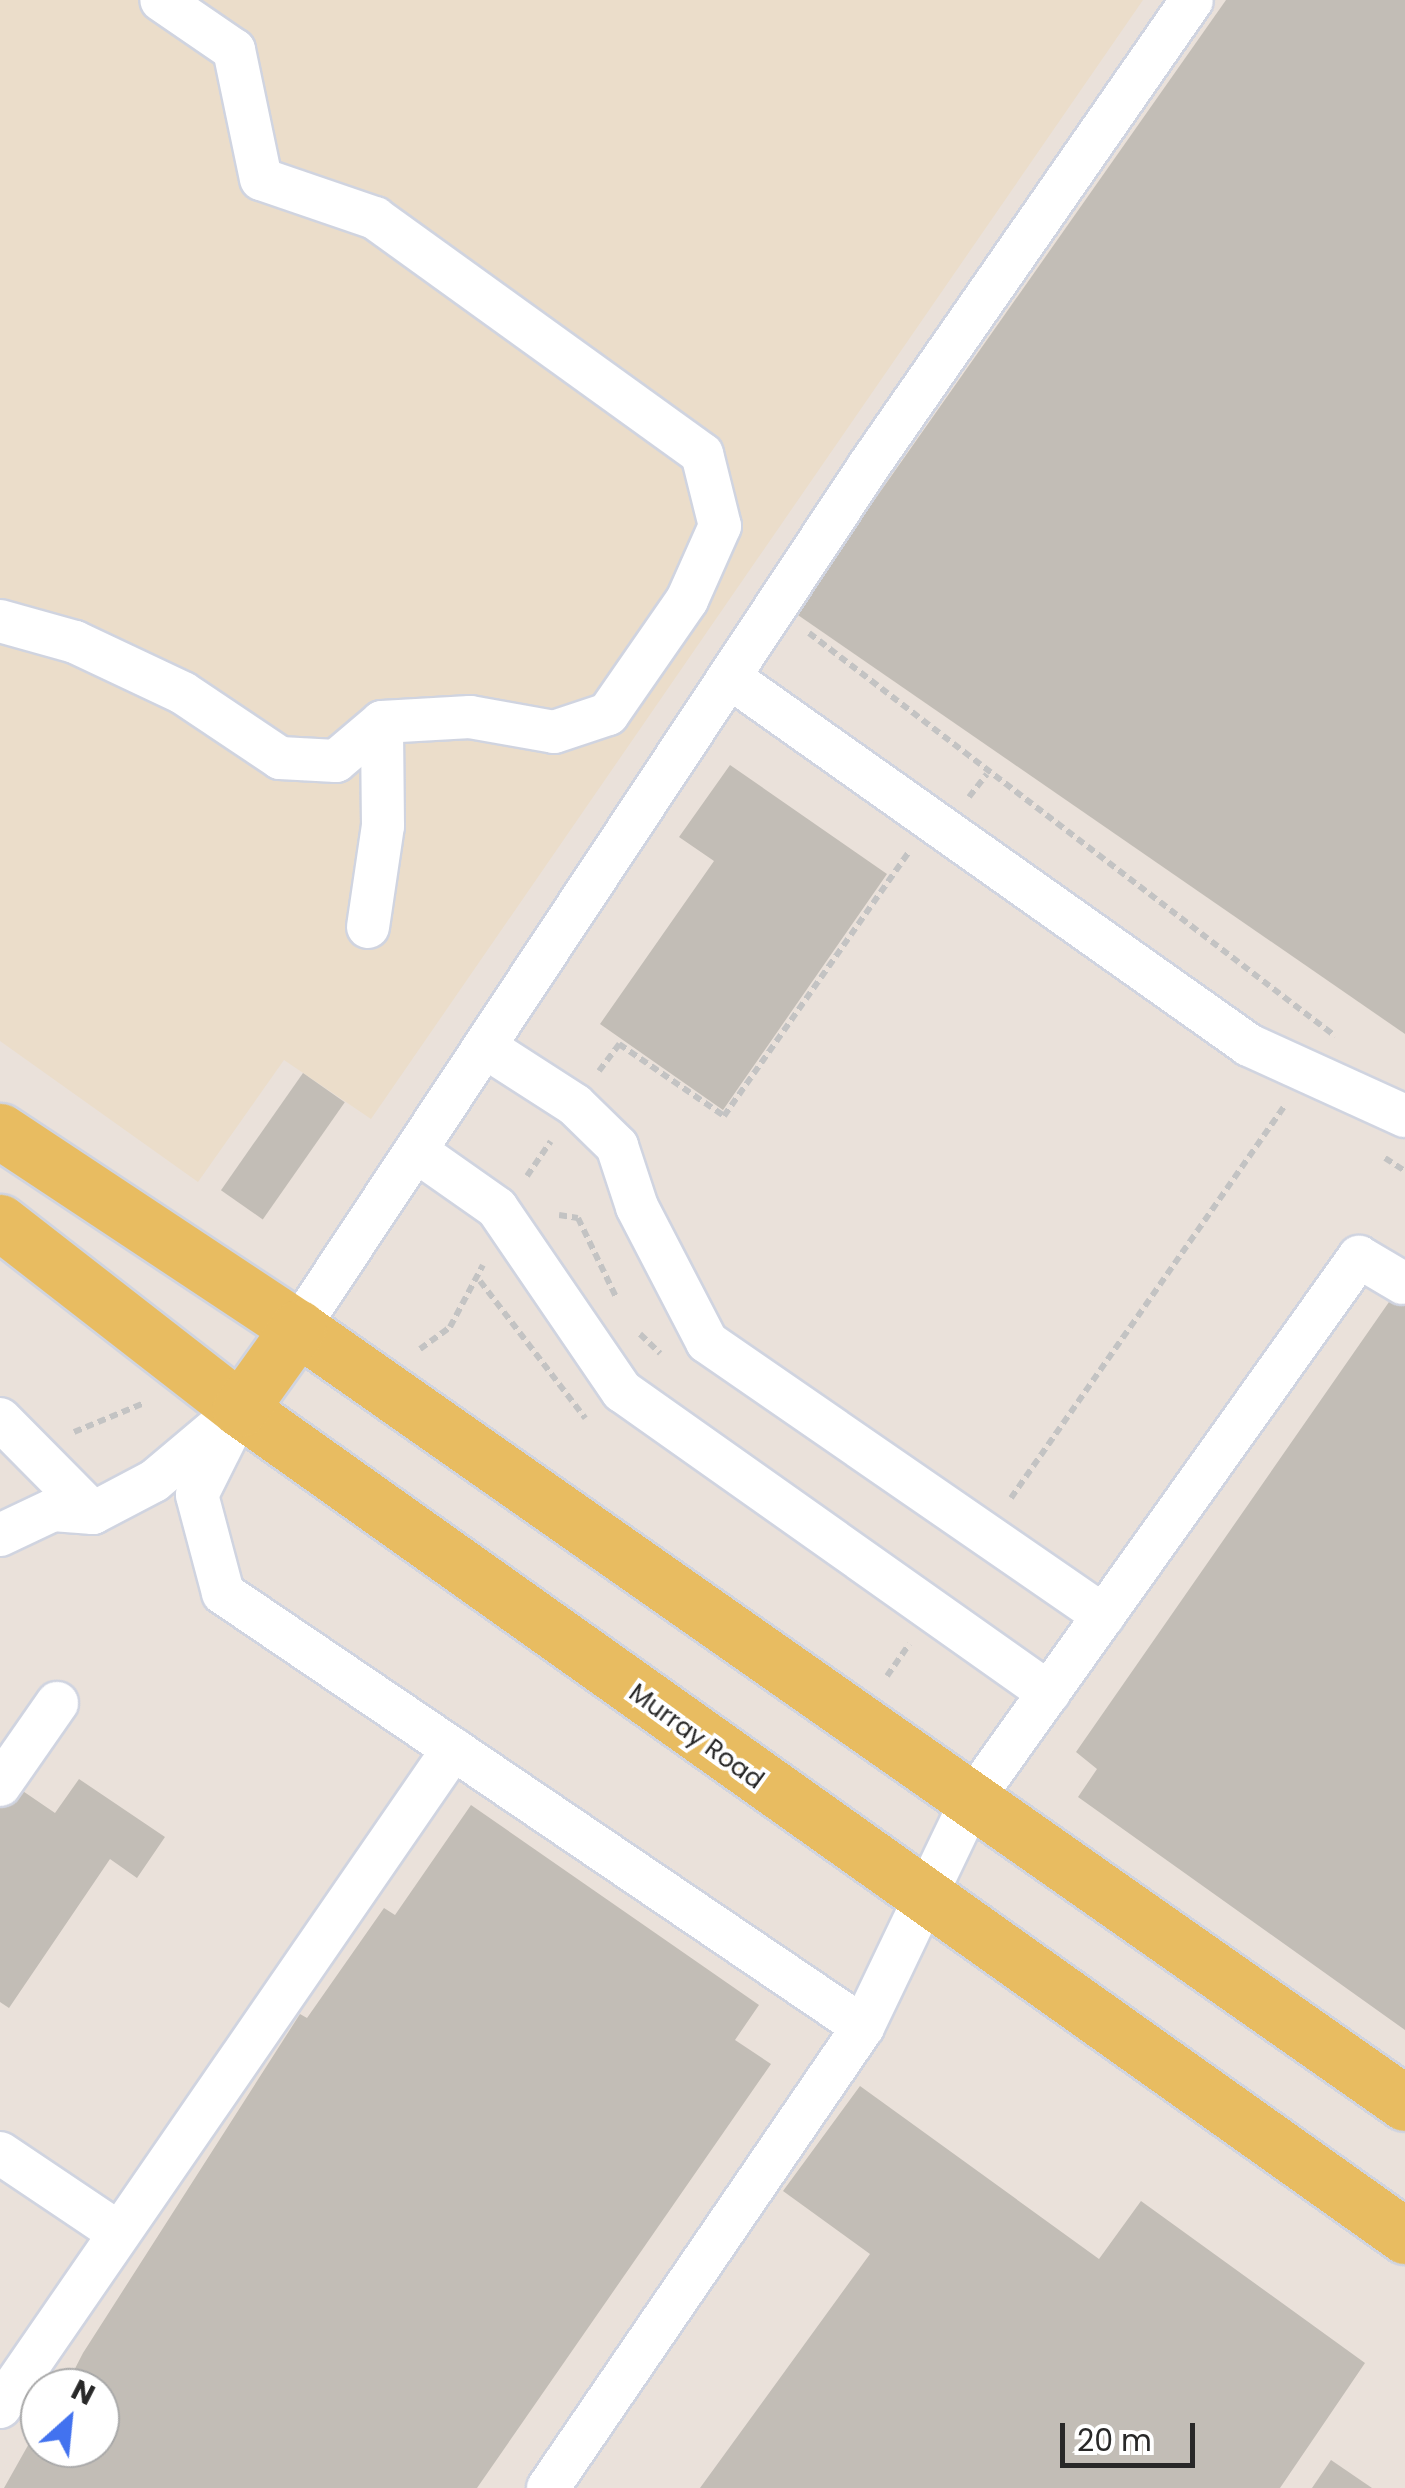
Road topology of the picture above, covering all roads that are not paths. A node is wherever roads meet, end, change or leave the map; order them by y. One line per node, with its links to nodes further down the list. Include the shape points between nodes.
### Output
1 (162, 0): 5 (lane, via 234,50 261,179 375,218 702,454 720,526 687,600 608,714 554,732 470,717)
2 (1192, 0): 4 (lane)
3 (0, 621): 5 (lane, via 74,642 183,693 280,758 336,761)
4 (728, 677): 7 (lane); 8 (lane, via 1249,1045)
5 (382, 722): 6 (lane, via 384,826)
6 (368, 927)
7 (485, 1047): 10 (lane); 18 (lane, via 575,1105 617,1146 636,1207 707,1342)
8 (1405, 1116)
9 (0, 1131): 13 (main road)
10 (416, 1151): 13 (lane); 19 (lane, via 497,1208 622,1391)
11 (0, 1222): 14 (main road, Murray Road)
12 (1403, 1282): 18 (lane, via 1359,1257)
13 (298, 1328): 14 (main road); 23 (main road)
14 (240, 1410): 16 (lane, via 154,1481); 21 (lane, via 196,1495 223,1594); 24 (main road, Murray Road)
15 (0, 1419): 16 (lane)
16 (93, 1513): 17 (lane, via 52,1510)
17 (0, 1535)
18 (1104, 1616): 19 (lane)
19 (1049, 1692): 23 (lane)
20 (57, 1703): 22 (lane)
21 (453, 1749): 25 (lane); 28 (lane)
22 (0, 1785)
23 (972, 1800): 24 (lane); 26 (main road)
24 (926, 1902): 25 (lane); 29 (main road, Murray Road)
25 (863, 2027): 31 (lane)
26 (1405, 2103)
27 (0, 2153): 28 (lane)
28 (119, 2234): 30 (lane)
29 (1405, 2236)
30 (0, 2407)
31 (548, 2488)

